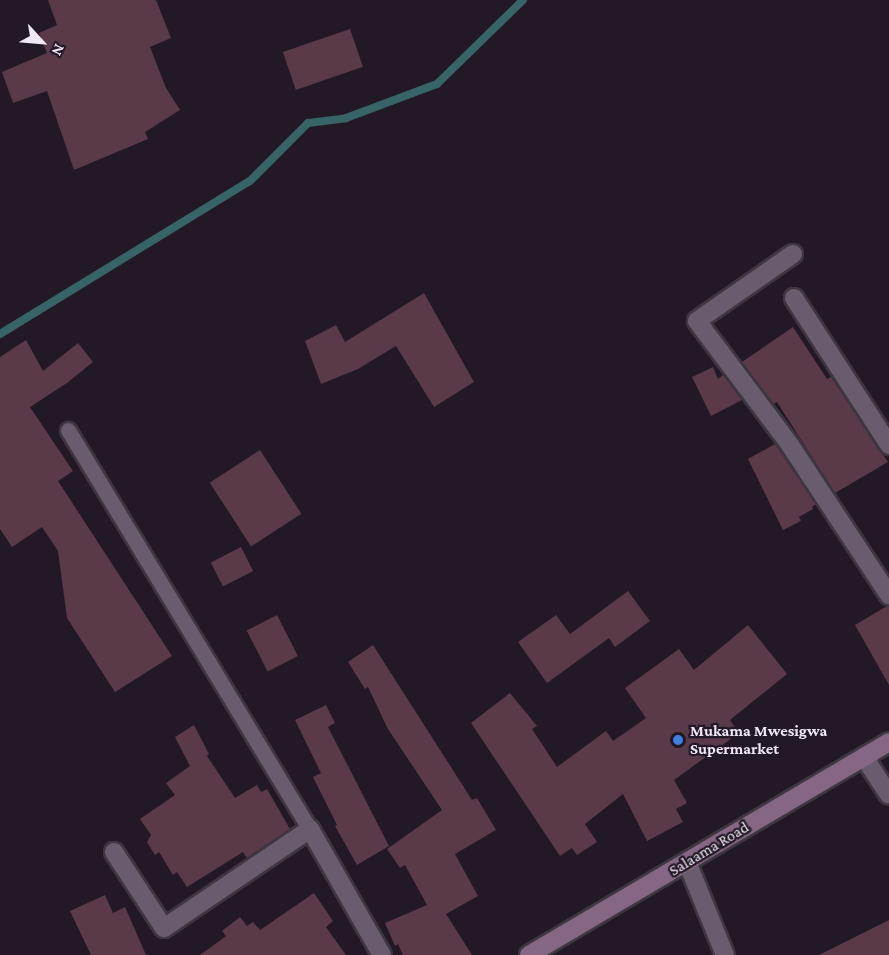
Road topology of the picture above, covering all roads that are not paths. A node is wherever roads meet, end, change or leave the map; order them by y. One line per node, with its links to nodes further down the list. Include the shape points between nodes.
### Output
1 (793, 254): 5 (street, via 697,321 790,446)
2 (794, 298): 4 (street)
3 (68, 430): 9 (lane)
4 (889, 445)
5 (889, 595)
6 (889, 742): 7 (main road, Salaama Road)
7 (864, 757): 8 (street); 11 (main road, Salaama Road)
8 (889, 795)
9 (310, 830): 10 (street, via 164,928); 12 (street)
10 (114, 852)
11 (687, 862): 13 (main road, Salaama Road); 14 (street)
12 (382, 955)
13 (529, 955)
14 (725, 955)

